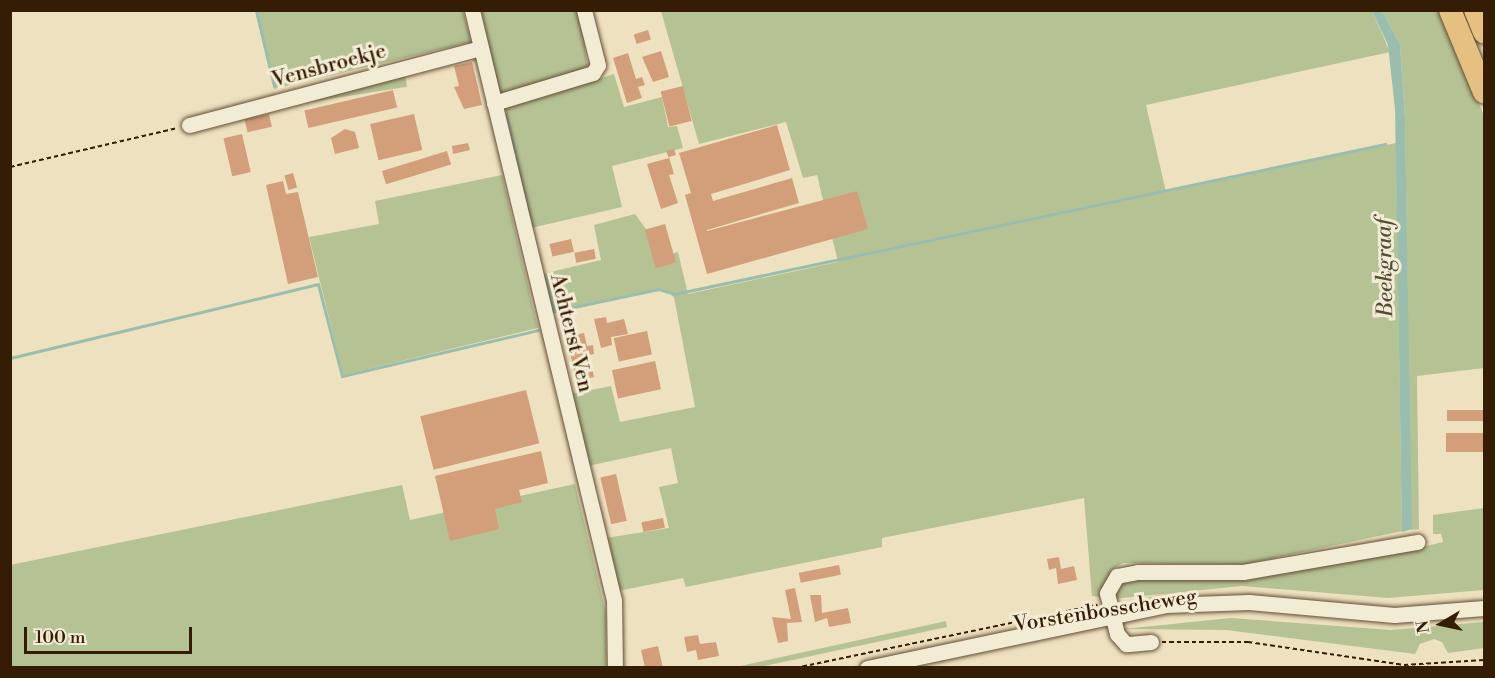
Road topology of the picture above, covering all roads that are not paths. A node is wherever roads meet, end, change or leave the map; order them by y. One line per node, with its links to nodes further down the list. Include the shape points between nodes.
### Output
1 (472, 10): 6 (street, Achterst Ven)
2 (584, 10): 8 (street, via 598,65 593,73)
3 (1450, 10): 7 (highway)
4 (1475, 10): 5 (highway)
5 (1485, 32)
6 (480, 48): 8 (street, Achterst Ven); 9 (street, Vensbroekje)
7 (1485, 92)
8 (494, 104): 14 (street, Achterst Ven, via 614,600)
9 (189, 125)
10 (1418, 542): 12 (street, Vorstenbosscheweg, via 1243,572 1126,573 1117,576 1107,594)
11 (1485, 608): 12 (street, Vorstenbosscheweg, via 1394,615 1217,602)
12 (1110, 616): 13 (street, via 1126,644); 15 (street, Vorstenbosscheweg)
13 (1151, 642)
14 (615, 668)
15 (867, 668)

